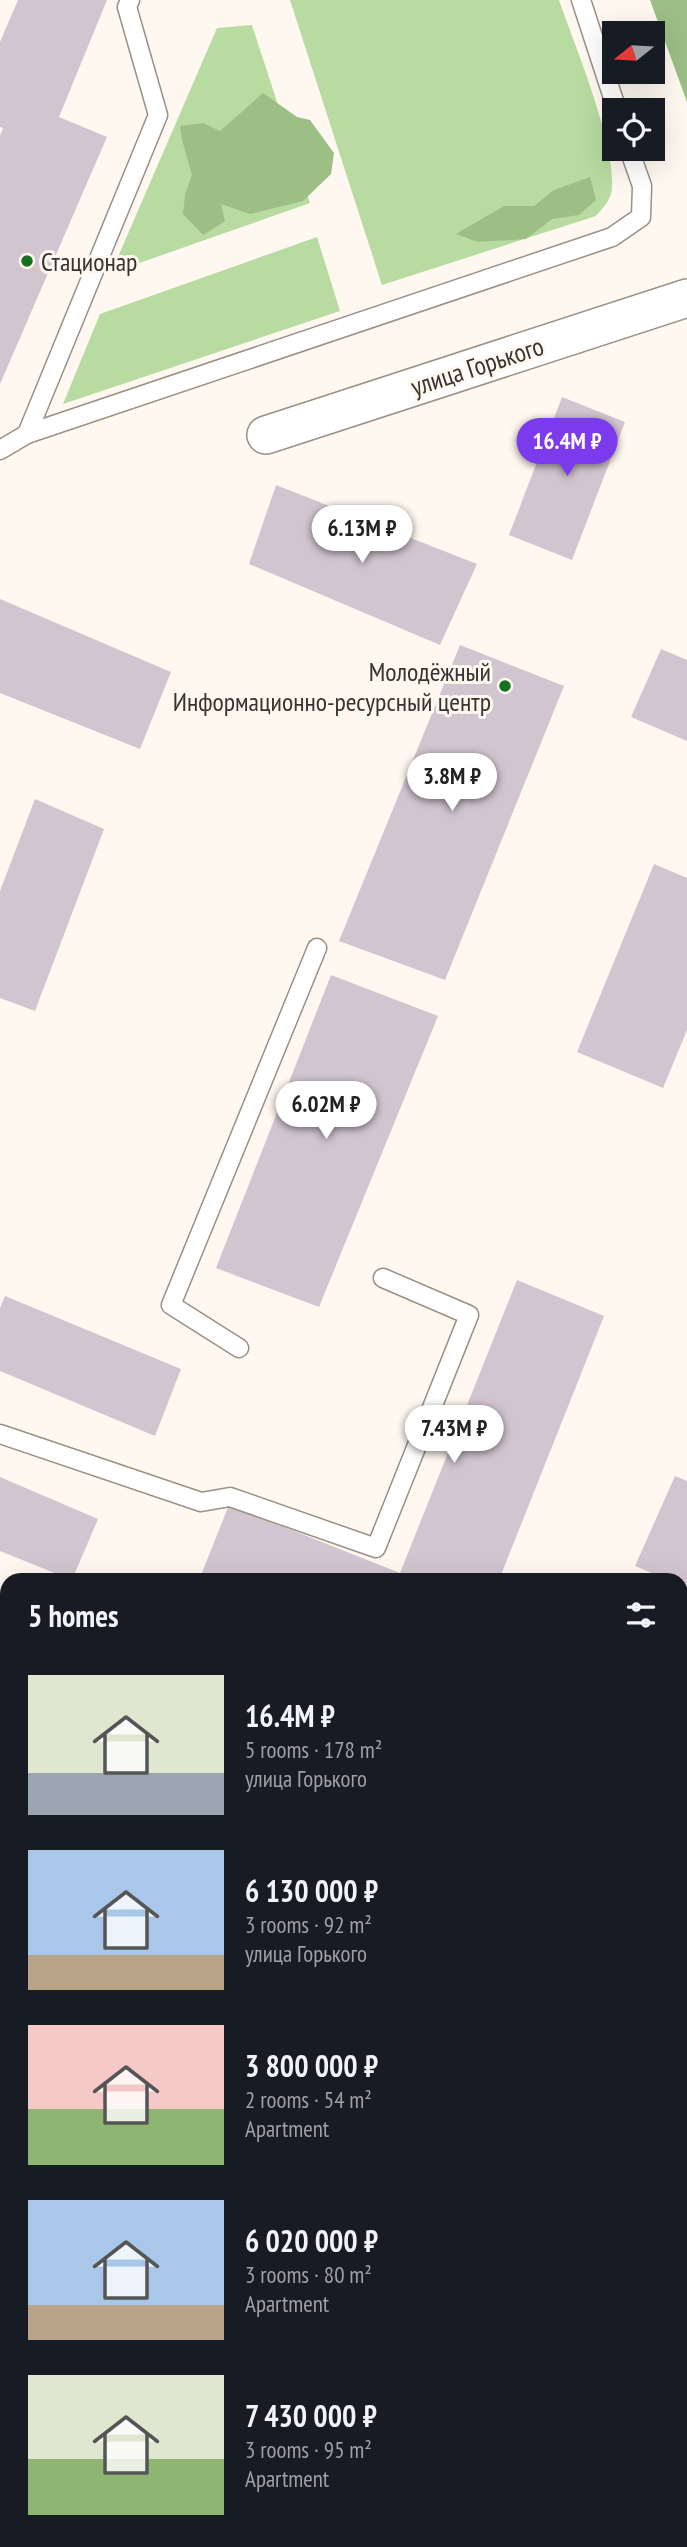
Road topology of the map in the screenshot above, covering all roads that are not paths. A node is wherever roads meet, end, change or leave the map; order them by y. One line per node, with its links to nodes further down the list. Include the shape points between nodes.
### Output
1 (130, 0): 6 (lane, via 127,7 158,115)
2 (581, 0): 3 (lane)
3 (613, 98)
4 (633, 161): 6 (lane, via 642,186 641,217 612,237)
5 (687, 298): 7 (street, улица Горького)
6 (27, 434): 8 (lane)
7 (266, 435)
8 (0, 450)
9 (317, 948): 11 (lane, via 171,1305)
10 (383, 1278): 12 (lane, via 469,1315 376,1548 230,1497 201,1502)
11 (239, 1348)
12 (0, 1434)

